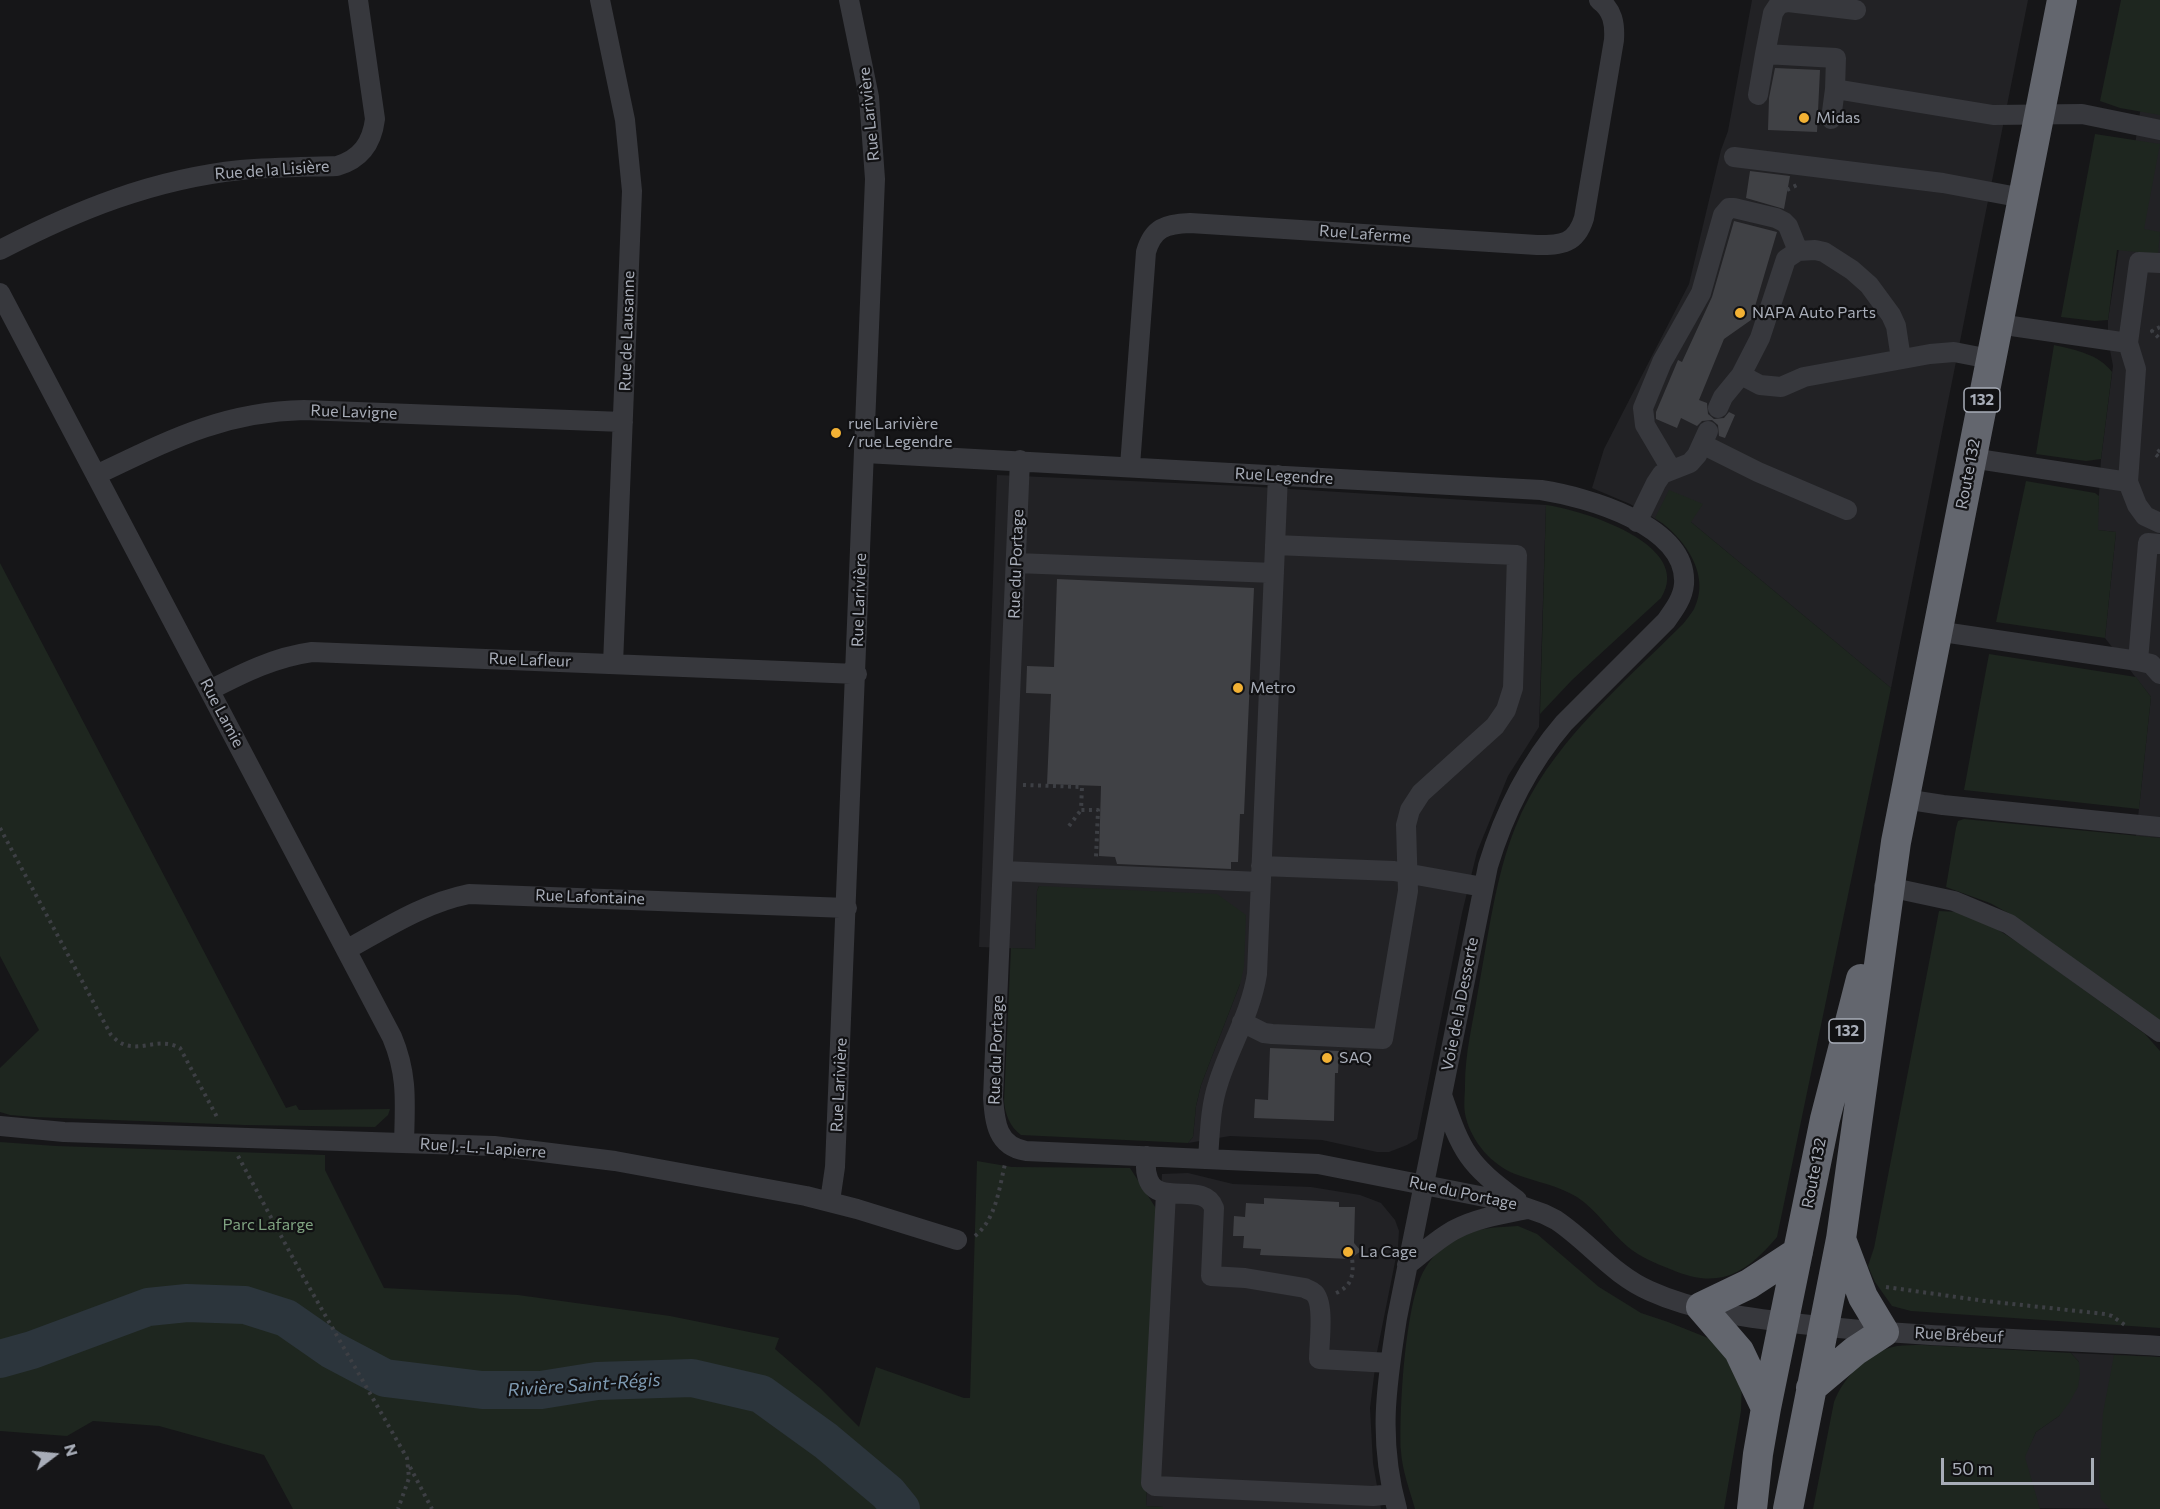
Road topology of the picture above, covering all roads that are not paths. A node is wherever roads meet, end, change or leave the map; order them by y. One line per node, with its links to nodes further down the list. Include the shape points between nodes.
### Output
1 (358, 0): 13 (street, Rue de la Lisière, via 375,119 369,143 350,162 337,166 241,170 161,185 98,204)
2 (600, 0): 23 (street, Rue de Lausanne, via 622,103 631,172)
3 (849, 0): 24 (street, Rue Larivière, via 869,97 875,179)
4 (2062, 0): 9 (highway, Route 132 / 132)
5 (1603, 3): 27 (street, Rue Laferme, via 1614,24 1612,52 1584,218 1578,233 1568,242 1537,245 1190,224 1164,227 1156,233 1150,239 1144,268)
6 (1856, 10): 7 (street, via 1779,4 1773,13)
7 (1765, 54): 8 (street); 9 (street, via 1836,58 1828,96 1992,115)
8 (1758, 95)
9 (2039, 115): 10 (street, via 2082,114); 12 (highway, Route 132 / 132)
10 (2160, 130)
11 (1734, 157): 12 (street, via 1943,183)
12 (2022, 198): 17 (highway, Route 132 / 132)
13 (0, 250)
14 (1780, 259): 19 (street, via 1815,250 1852,270 1869,285 1891,315); 21 (street, via 1760,338); 28 (street, via 1788,226 1776,218 1729,208 1723,215 1701,293 1662,362 1643,408 1645,425)
15 (2160, 263): 18 (street, via 2139,262)
16 (0, 293): 29 (street, Rue Lamie)
17 (1998, 324): 18 (street); 20 (highway, Route 132 / 132)
18 (2128, 343): 31 (street, via 2136,369)
19 (1901, 358): 20 (street, via 1954,352); 21 (street, via 1804,377 1781,387 1760,385)
20 (1990, 359): 25 (highway, Route 132 / 132)
21 (1741, 375): 22 (street)
22 (1718, 408)
23 (623, 422): 29 (street, Rue Lavigne, via 304,410 267,412 198,428); 42 (street, Rue de Lausanne)
24 (865, 453): 26 (street, Rue Legendre); 43 (street, Rue Larivière)
25 (1971, 458): 31 (street); 40 (highway, Route 132 / 132)
26 (1020, 460): 27 (street, Rue Legendre); 37 (street, Rue du Portage)
27 (1130, 466): 30 (street, Rue Legendre)
28 (1671, 469): 32 (street, via 1690,463 1705,437 1758,472); 34 (street, via 1656,483)
29 (96, 475): 45 (street, Rue Lamie)
30 (1278, 475): 34 (street, Rue Legendre, via 1541,490 1593,501); 36 (street)
31 (2128, 483): 33 (street, via 2145,516)
32 (1847, 510)
33 (2155, 520): 35 (street)
34 (1637, 522): 38 (street, Rue Legendre, via 1667,543)
35 (2154, 544): 41 (street)
36 (1275, 545): 39 (street); 49 (street, via 1517,555 1513,688 1508,703 1495,726 1431,783 1410,810 1405,837)
37 (1016, 562): 39 (street); 48 (street, Rue du Portage)
38 (1680, 562): 51 (street, Voie de la Desserte, via 1683,591 1674,610 1564,723 1525,778 1504,820)
39 (1274, 573): 50 (street)
40 (1936, 630): 41 (street); 46 (highway, Route 132 / 132)
41 (2138, 661): 44 (street, via 2151,664)
42 (613, 664): 43 (street, Rue Lafleur); 45 (street, Rue Lafleur, via 312,652 281,658)
43 (857, 674): 53 (street, Rue Larivière)
44 (2160, 674)
45 (210, 690): 54 (street, Rue Lamie)
46 (1904, 800): 47 (street); 52 (highway, Route 132 / 132)
47 (2160, 827)
48 (1003, 871): 50 (street); 60 (street, Rue du Portage, via 993,1098 999,1131 1006,1144 1016,1149)
49 (1408, 873): 50 (street); 51 (street); 55 (street, via 1383,1040 1264,1033)
50 (1261, 874): 55 (street, via 1257,974)
51 (1483, 887): 57 (street, Voie de la Desserte)
52 (1887, 887): 56 (street, via 1954,901 2009,924); 66 (highway, Route 132 / 132); 68 (highway, Route 132 / 132, via 1825,1119)
53 (847, 908): 54 (street, Rue Lafontaine, via 469,894 413,913); 64 (street, Rue Larivière, via 835,1167)
54 (346, 950): 59 (street, Rue Lamie, via 400,1057 406,1096)
55 (1242, 1022): 61 (street, via 1217,1086)
56 (2160, 1032)
57 (1442, 1093): 62 (street, Voie de la Desserte); 65 (street, Rue du Portage, via 1461,1145 1472,1161 1489,1179)
58 (0, 1126): 59 (street, Rue J.-L.-Lapierre)
59 (404, 1143): 64 (street, Rue J.-L.-Lapierre, via 494,1146 615,1161)
60 (1147, 1156): 61 (street, Rue du Portage); 63 (street, via 1149,1183)
61 (1208, 1158): 62 (street, Rue du Portage, via 1318,1164)
62 (1424, 1184): 65 (street, Rue du Portage); 69 (street, Voie de la Desserte)
63 (1166, 1193): 75 (street, via 1199,1195 1212,1202 1211,1276 1305,1288 1314,1293 1320,1311 1319,1359); 78 (street, via 1151,1483 1373,1496)
64 (830, 1201): 67 (street, Rue J.-L.-Lapierre)
65 (1529, 1208): 69 (street, Rue du Portage, via 1455,1229); 70 (street, Rue du Portage, via 1566,1227 1631,1281 1659,1295)
66 (1841, 1239): 72 (highway, Route 132 / 132); 73 (highway, via 1863,1297)
67 (957, 1240)
68 (1798, 1252): 70 (highway, via 1749,1284); 71 (highway, Route 132 / 132)
69 (1407, 1265): 75 (street, Voie de la Desserte)
70 (1701, 1307): 71 (street, Rue du Portage); 77 (highway, via 1739,1351)
71 (1784, 1322): 72 (street, Rue Brébeuf); 77 (highway, Route 132 / 132)
72 (1823, 1326): 73 (street, Rue Brébeuf); 76 (highway, Route 132 / 132)
73 (1884, 1332): 74 (street, Rue Brébeuf); 76 (highway)
74 (2160, 1346)
75 (1390, 1363): 78 (street, Voie de la Desserte, via 1385,1432)
76 (1811, 1388): 80 (highway, Route 132 / 132)
77 (1766, 1408): 79 (highway, Route 132 / 132)
78 (1395, 1502)
79 (1752, 1509)
80 (1788, 1509)

